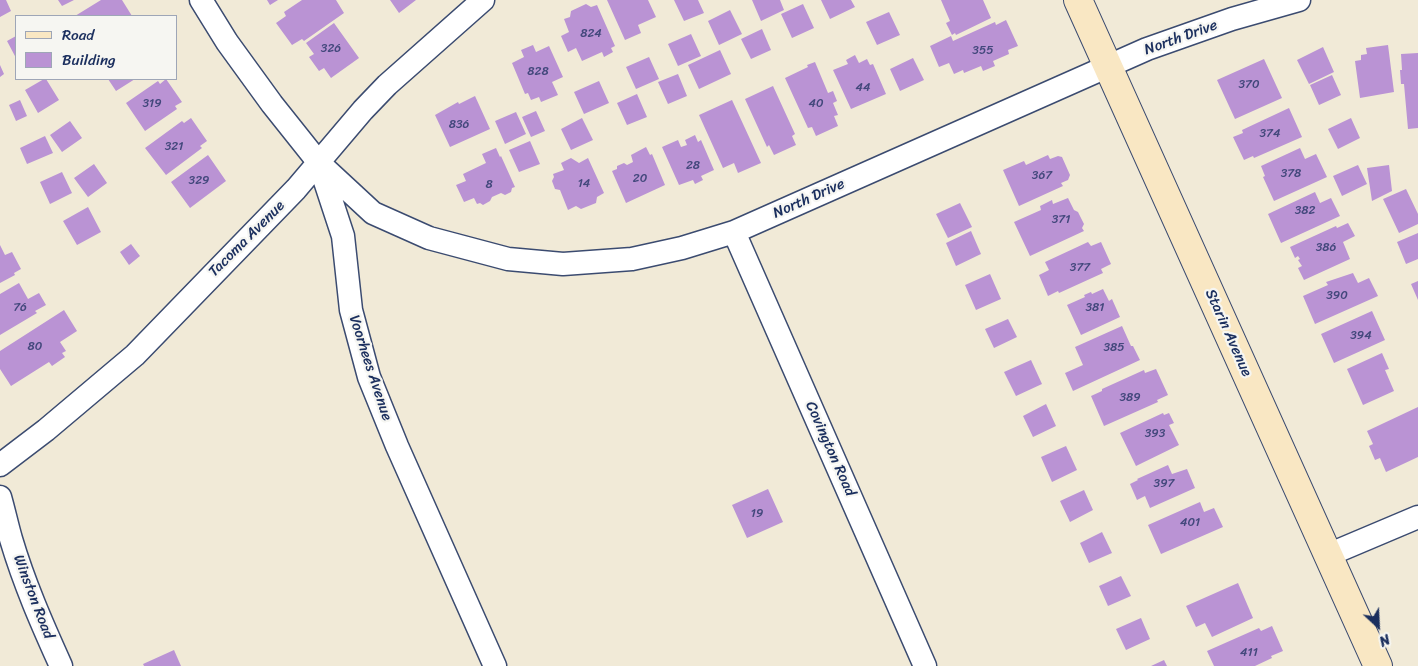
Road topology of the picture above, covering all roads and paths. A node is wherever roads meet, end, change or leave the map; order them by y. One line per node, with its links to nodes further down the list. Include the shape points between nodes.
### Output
1 (201, 0): 6 (street, Voorhees Avenue, via 227,42)
2 (483, 0): 6 (street, Tacoma Avenue, via 387,85)
3 (1078, 0): 5 (street, Starin Avenue)
4 (1299, 0): 5 (street, North Drive, via 1147,49)
5 (1108, 67): 7 (street, North Drive); 11 (street, Starin Avenue)
6 (319, 163): 7 (street, North Drive, via 373,213 430,238 508,259 563,264 632,259); 8 (street, Tacoma Avenue, via 135,355); 13 (street, Voorhees Avenue, via 343,236 351,310 369,378)
7 (734, 232): 14 (street, Covington Road)
8 (0, 465)
9 (0, 497): 12 (street, Winston Road, via 25,579)
10 (1418, 517): 11 (street)
11 (1328, 555): 15 (street, Starin Avenue)
12 (61, 666)
13 (495, 666)
14 (925, 666)
15 (1378, 666)

